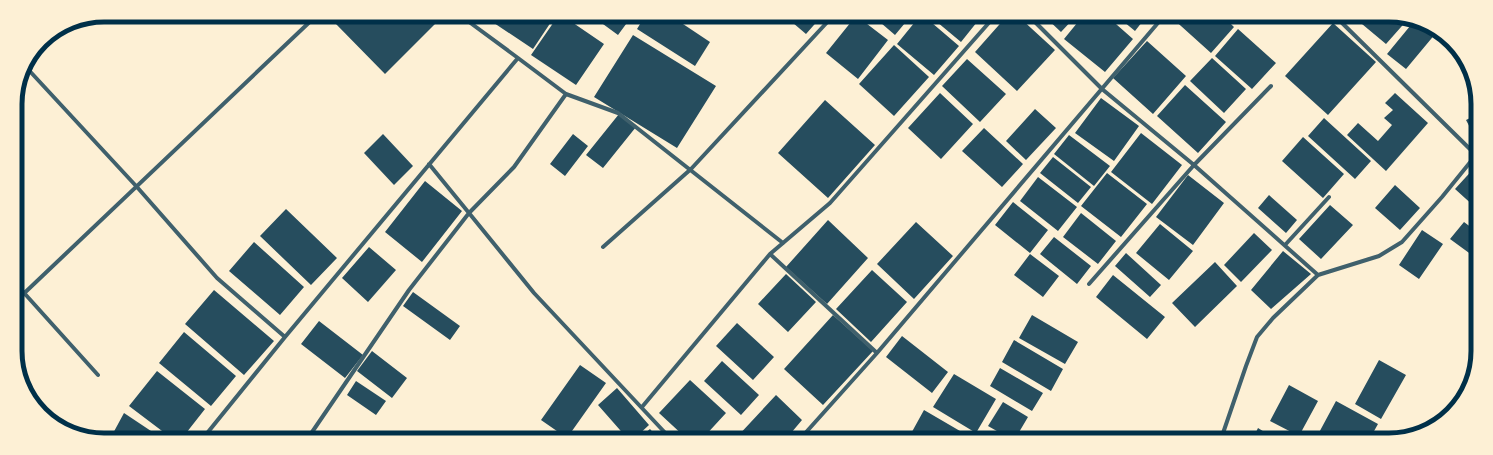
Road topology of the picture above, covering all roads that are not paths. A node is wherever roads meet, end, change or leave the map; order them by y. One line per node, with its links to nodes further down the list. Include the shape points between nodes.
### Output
1 (311, 22): 18 (street)
2 (469, 22): 8 (street)
3 (827, 22): 17 (street)
4 (990, 22): 21 (street, via 830,203)
5 (1035, 22): 11 (street)
6 (1159, 22): 11 (street)
7 (1341, 22): 13 (street)
8 (518, 58): 12 (street); 15 (street)
9 (29, 70): 18 (street)
10 (1271, 86): 16 (street)
11 (1102, 89): 16 (street); 31 (street)
12 (566, 94): 17 (street, via 618,113); 20 (street, via 514,167)
13 (1471, 150)
14 (1471, 161): 25 (street, via 1402,242 1379,256)
15 (430, 164): 20 (street); 30 (street)
16 (1194, 165): 22 (street); 26 (street)
17 (691, 169): 21 (street); 23 (street)
18 (137, 187): 28 (street); 30 (street, via 217,278)
19 (1329, 197): 22 (street)
20 (469, 213): 33 (street, via 534,293); 35 (street, via 409,290)
21 (783, 243): 24 (street)
22 (1285, 245): 25 (street)
23 (603, 248)
24 (770, 254): 31 (street); 33 (street)
25 (1318, 275): 38 (street, via 1257,337)
26 (1089, 284)
27 (22, 290): 28 (street)
28 (25, 293): 29 (street); 32 (street)
29 (22, 296)
30 (285, 337): 34 (street)
31 (877, 353): 37 (street)
32 (98, 375)
33 (642, 407): 36 (street)
34 (207, 433)
35 (311, 433)
36 (665, 433)
37 (805, 433)
38 (1223, 433)

